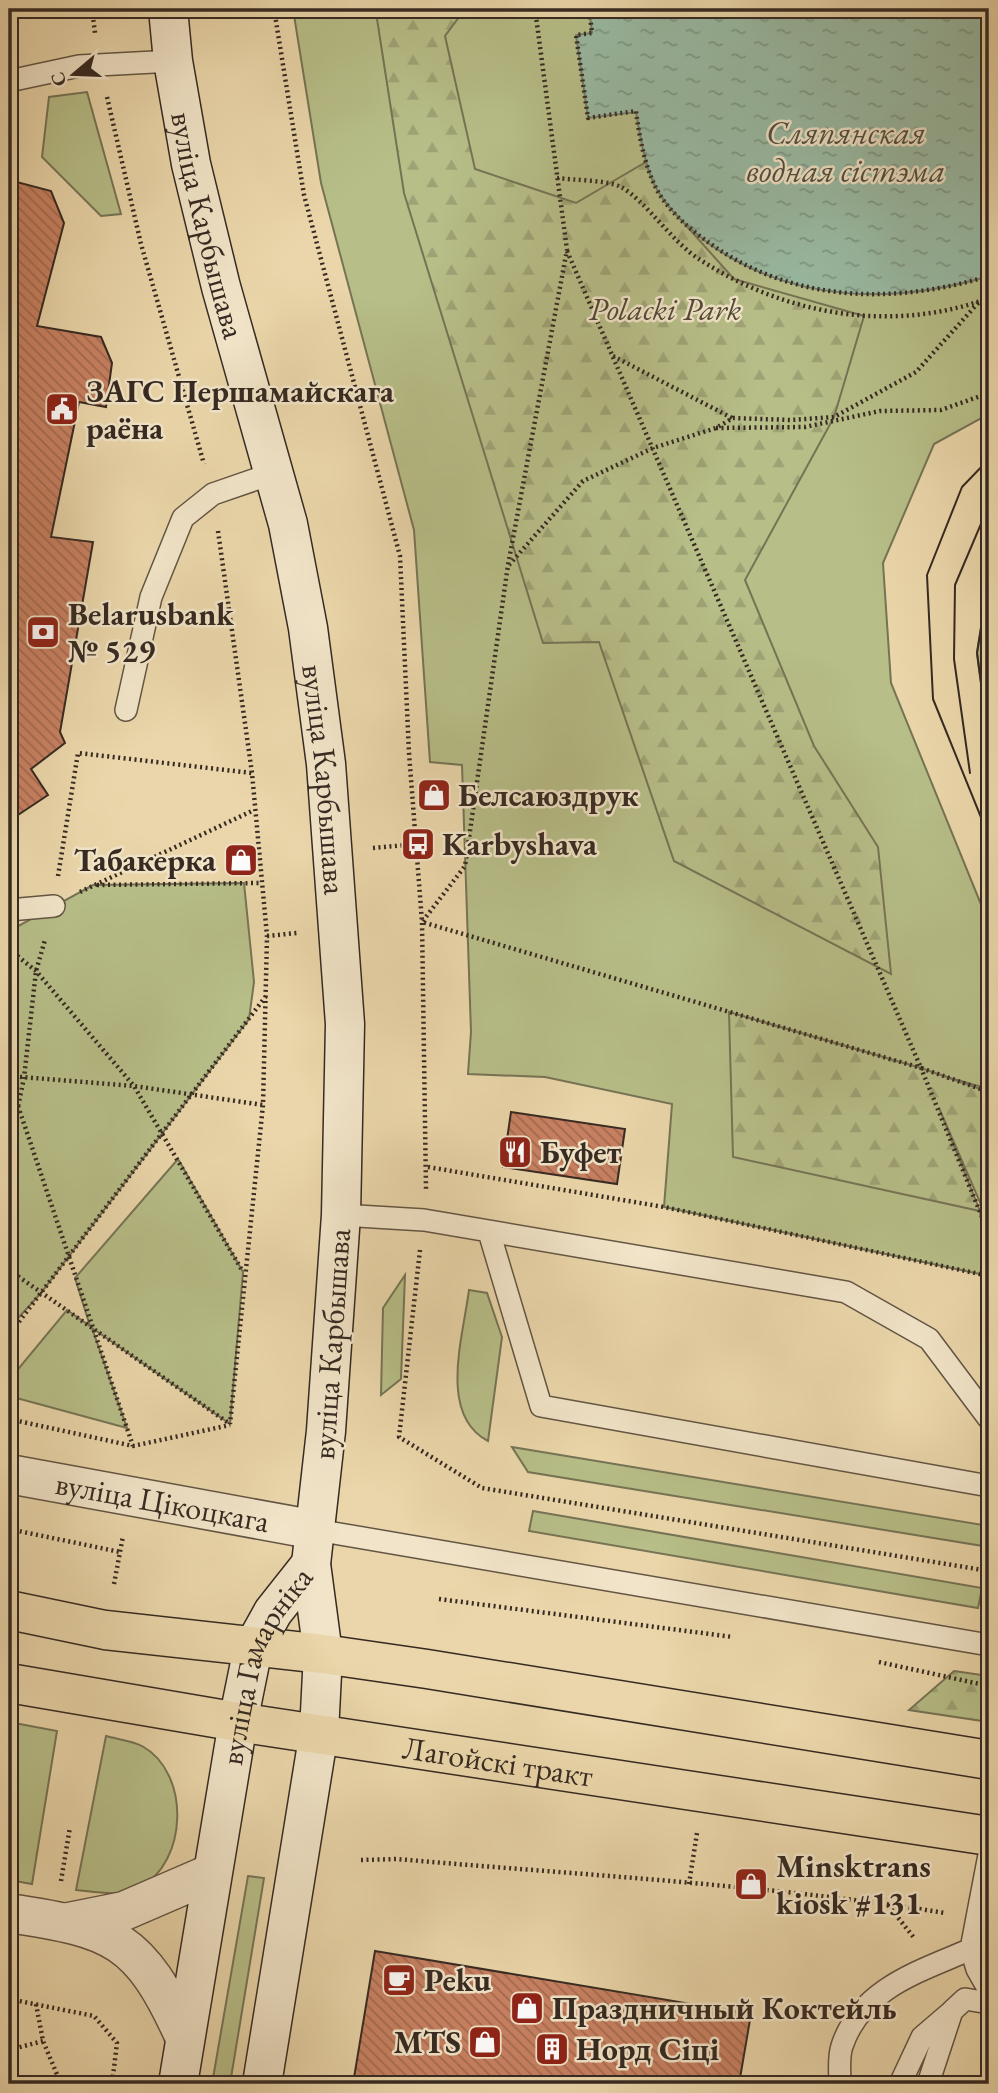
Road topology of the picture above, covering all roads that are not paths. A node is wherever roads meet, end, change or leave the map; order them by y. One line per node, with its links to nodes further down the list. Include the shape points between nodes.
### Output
1 (169, 9): 2 (main road, вуліца Карбышава)
2 (173, 61): 3 (lane, via 79,66); 4 (main road, вуліца Карбышава, via 220,287)
3 (9, 80)
4 (274, 473): 5 (lane, via 213,494 183,518 151,597); 8 (main road, вуліца Карбышава, via 308,628 326,764 345,1024)
5 (126, 710)
6 (54, 906): 7 (lane)
7 (9, 910)
8 (341, 1215): 9 (lane, via 424,1220); 13 (main road, вуліца Карбышава)
9 (489, 1232): 10 (lane, via 846,1293 929,1339); 12 (lane, via 541,1406)
10 (989, 1419)
11 (9, 1474): 13 (main road, вуліца Цікоцкага)
12 (989, 1486)
13 (314, 1547): 15 (lane); 16 (main road, вуліца Гамарніка); 17 (main road, вуліца Гамарніка)
14 (9, 1610): 16 (main road, via 105,1630)
15 (989, 1645)
16 (253, 1648): 17 (main road); 19 (main road, вуліца Гамарніка)
17 (323, 1654): 20 (main road, вуліца Гамарніка); 21 (main road)
18 (9, 1683): 19 (main road, Лагойскі тракт)
19 (238, 1722): 20 (main road, Лагойскі тракт); 24 (main road, вуліца Гамарніка)
20 (319, 1732): 22 (main road, Лагойскі тракт); 33 (main road, вуліца Гамарніка)
21 (989, 1760)
22 (989, 1836)
23 (989, 1855): 27 (lane)
24 (212, 1873): 25 (main road, via 124,1911); 31 (main road, вуліца Гамарніка)
25 (64, 1907): 26 (main road); 31 (main road, via 141,1960 163,1991)
26 (9, 1913)
27 (971, 1948): 28 (lane); 34 (lane, via 893,1983 860,2011 841,2048)
28 (989, 1990)
29 (989, 2003): 30 (lane, via 965,1999)
30 (951, 2011): 35 (lane, via 922,2037); 36 (lane)
31 (185, 2038): 32 (main road, вуліца Гамарніка)
32 (178, 2084)
33 (262, 2084)
34 (840, 2084)
35 (900, 2084)
36 (928, 2084)

